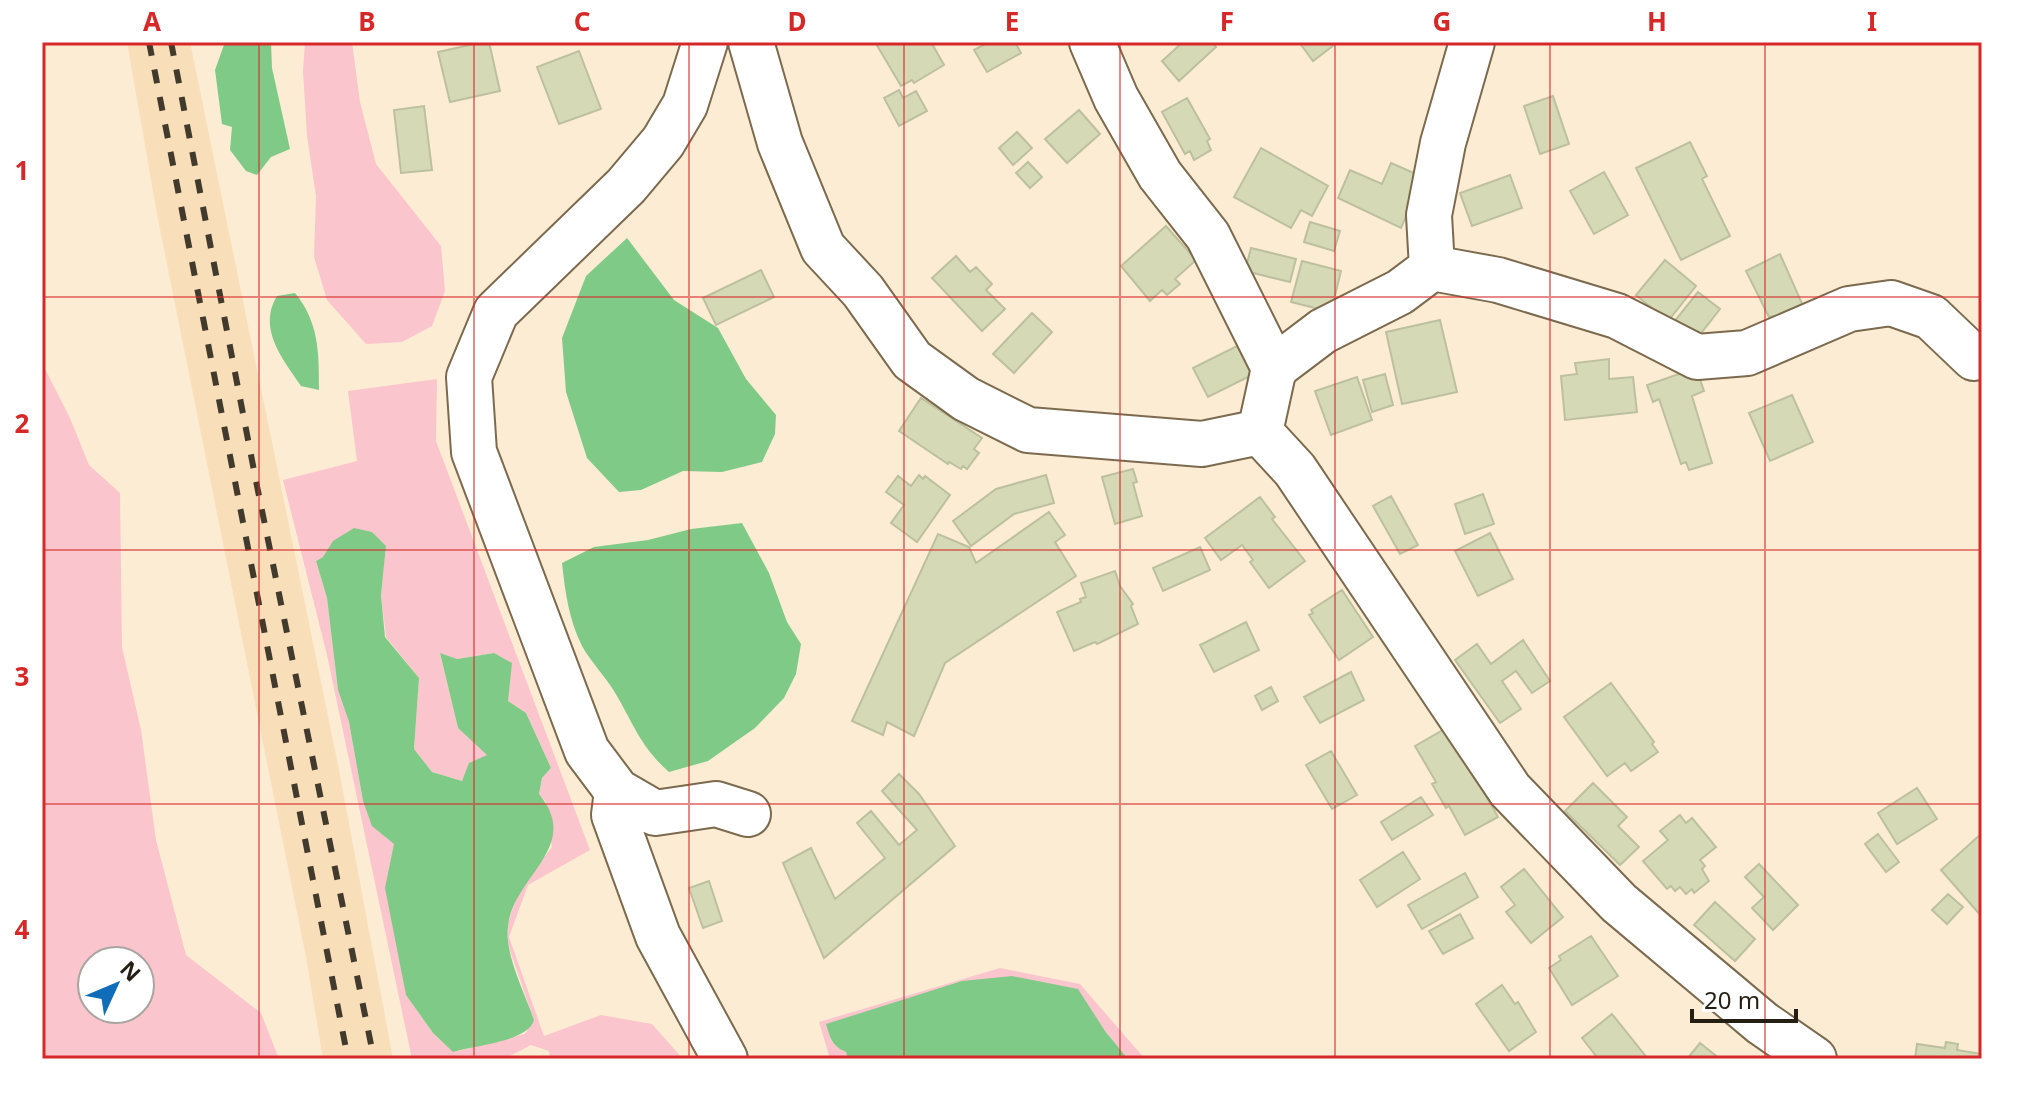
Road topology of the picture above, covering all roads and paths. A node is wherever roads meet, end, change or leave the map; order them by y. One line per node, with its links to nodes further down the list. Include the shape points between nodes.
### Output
1 (705, 42): 9 (street, via 685,105 663,142 626,186 496,312 469,377 474,452 587,751)
2 (751, 42): 8 (street, via 780,143 823,248 863,291 912,360 966,399 1028,430 1202,444)
3 (1092, 42): 7 (street, via 1116,98 1160,175 1208,236)
4 (1472, 42): 5 (street, via 1429,215)
5 (1432, 268): 6 (street, via 1498,280 1617,316 1697,357 1747,353 1849,309 1891,303 1931,317); 7 (street, via 1400,292 1323,331)
6 (1974, 358)
7 (1274, 369): 8 (street)
8 (1260, 432): 12 (street, via 1295,470 1510,790 1619,903 1762,1023)
9 (617, 791): 10 (street, via 655,813 716,804); 11 (street, via 614,815 658,936)
10 (748, 814)
11 (725, 1059)
12 (1814, 1059)

